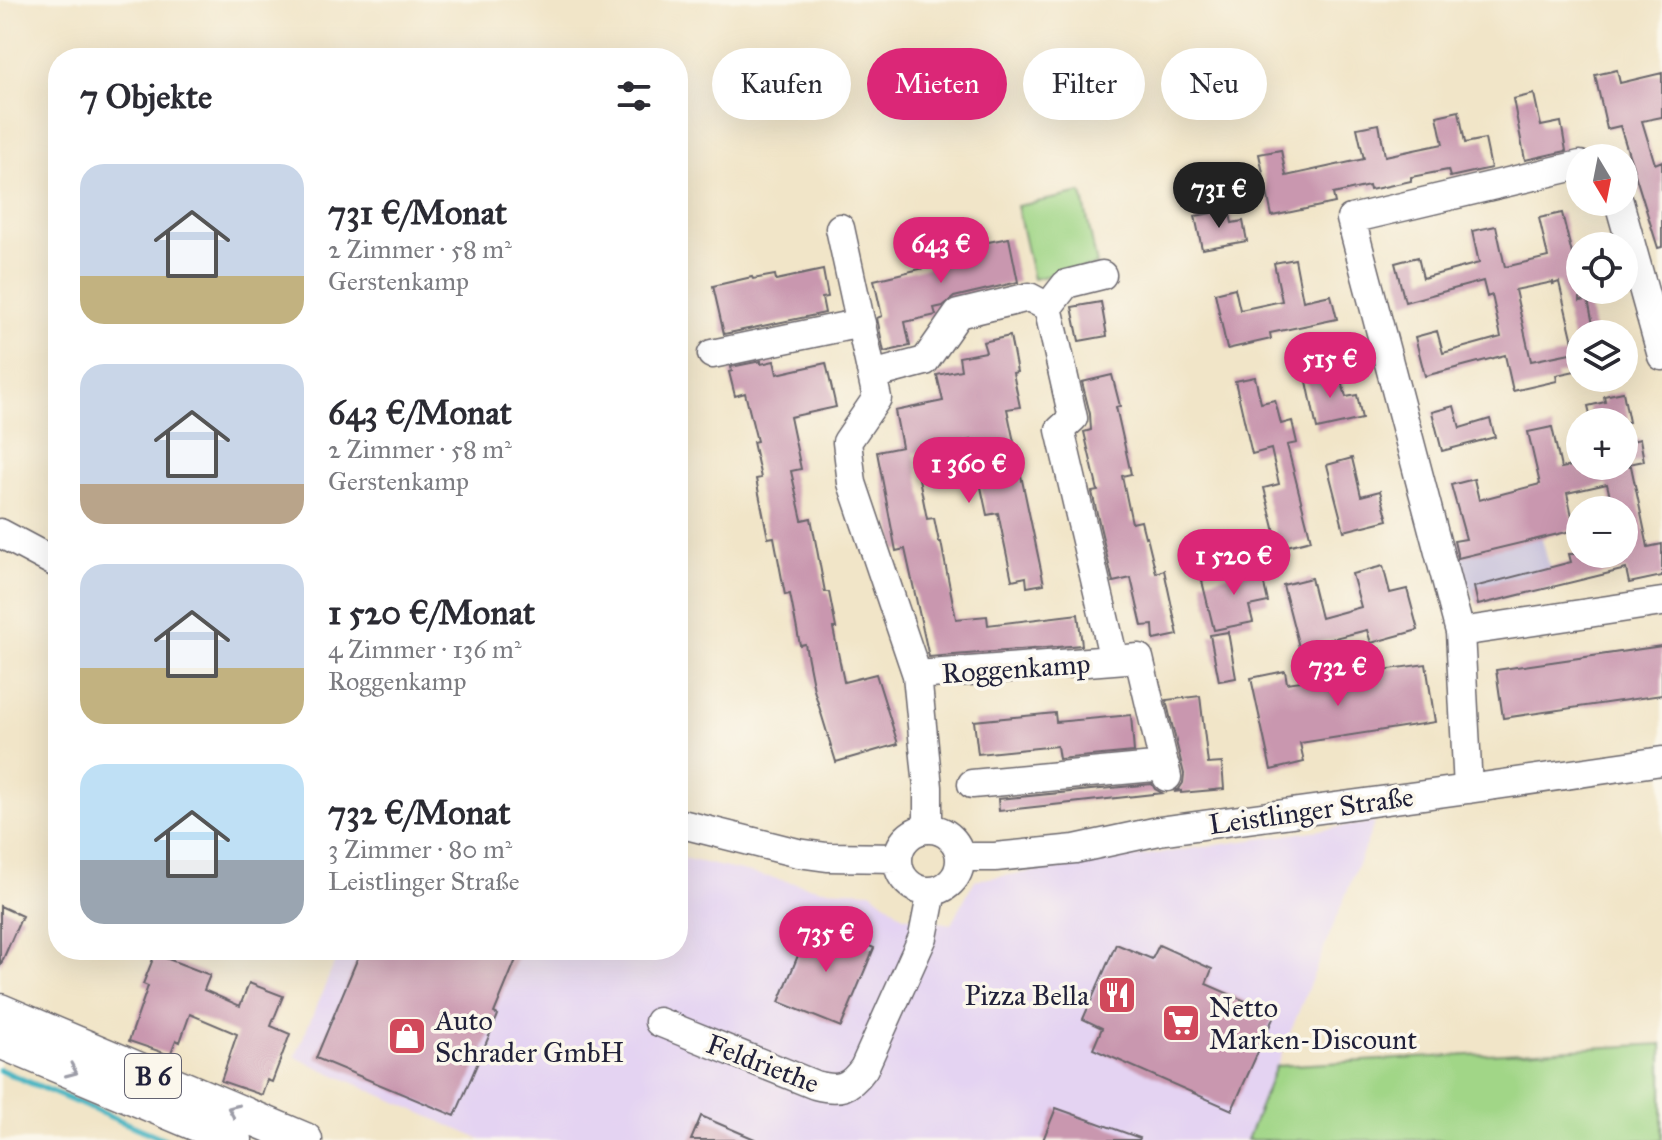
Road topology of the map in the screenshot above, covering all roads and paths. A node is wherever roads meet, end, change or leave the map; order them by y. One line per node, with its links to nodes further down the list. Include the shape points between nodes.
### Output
1 (1566, 168): 13 (street, via 1351,219)
2 (1623, 216): 8 (street)
3 (840, 228): 6 (street)
4 (1102, 275): 5 (street, via 1066,284)
5 (1048, 307): 9 (street, via 1029,297 958,314 925,361); 14 (street, Roggenkamp, via 1073,418 1060,430)
6 (861, 323): 7 (street); 9 (street)
7 (712, 354)
8 (1662, 356)
9 (872, 375): 15 (street, via 877,398 847,442 852,483)
10 (0, 533): 11 (street)
11 (48, 559)
12 (1662, 602): 13 (street)
13 (1460, 632): 18 (street)
14 (1114, 660): 15 (street, Roggenkamp); 17 (street, Roggenkamp, via 1139,658 1166,771)
15 (917, 675): 20 (street)
16 (1662, 761): 18 (street, Leistlinger Straße)
17 (972, 784)
18 (1468, 789): 21 (street, Leistlinger Straße, via 1159,831 1075,849)
19 (688, 826): 22 (street, via 798,853)
20 (928, 829): 21 (street, via 953,840); 22 (street, via 908,838)
21 (960, 857): 23 (street, via 951,883)
22 (898, 858): 23 (street, via 912,886)
23 (932, 891): 25 (street, Feldriethe, via 910,969 864,1068 845,1087 815,1085)
24 (0, 1011): 28 (main road, B 6, one-way to 24)
25 (659, 1022)
26 (0, 1041): 27 (main road, B 6, one-way to 27)
27 (235, 1140)
28 (305, 1140)

